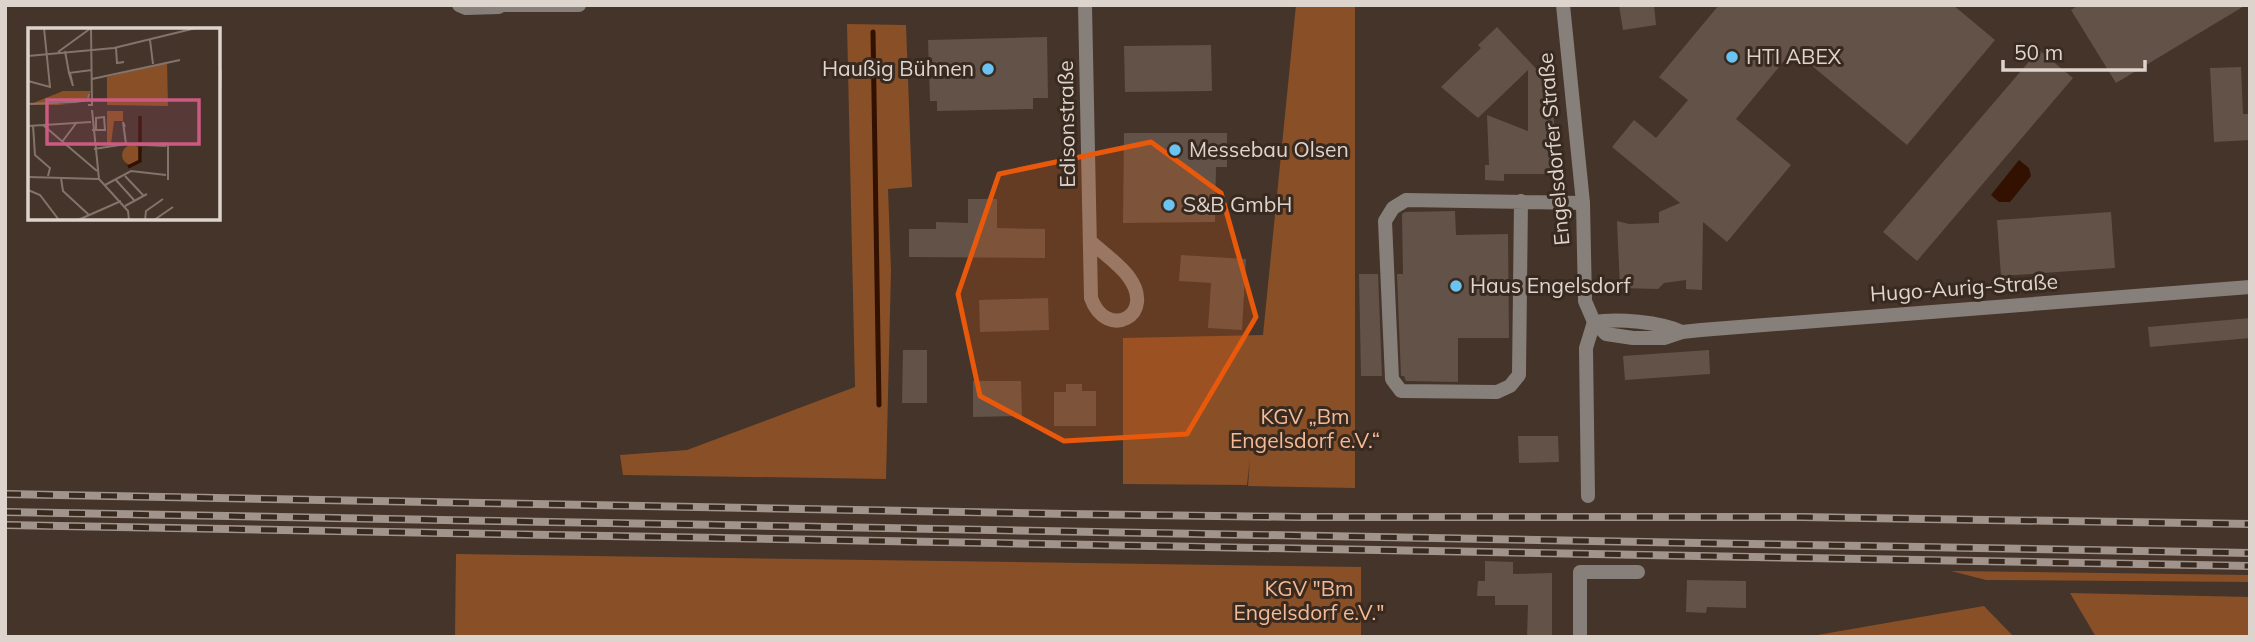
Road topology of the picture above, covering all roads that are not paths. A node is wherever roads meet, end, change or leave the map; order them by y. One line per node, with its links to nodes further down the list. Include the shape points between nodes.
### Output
1 (458, 5): 6 (street)
2 (567, 5): 3 (street); 6 (street)
3 (579, 5)
4 (1085, 5): 9 (street, Edisonstraße)
5 (1563, 5): 8 (street, Engelsdorfer Straße)
6 (499, 6)
7 (1521, 201): 7 (street, via 1518,375 1510,386 1497,392 1401,391 1392,379 1385,220 1406,200); 8 (street)
8 (1583, 203): 11 (street, Engelsdorfer Straße, via 1585,300)
9 (1091, 242): 9 (street, Edisonstraße, via 1095,310 1104,318 1128,318 1135,312 1135,288)
10 (2250, 287): 11 (street, Hugo-Aurig-Straße, via 1682,331 1670,326)
11 (1594, 322): 12 (street, Engelsdorfer Straße, via 1586,348)
12 (1588, 496)
13 (1638, 572): 14 (street, via 1580,572)
14 (1580, 637)

